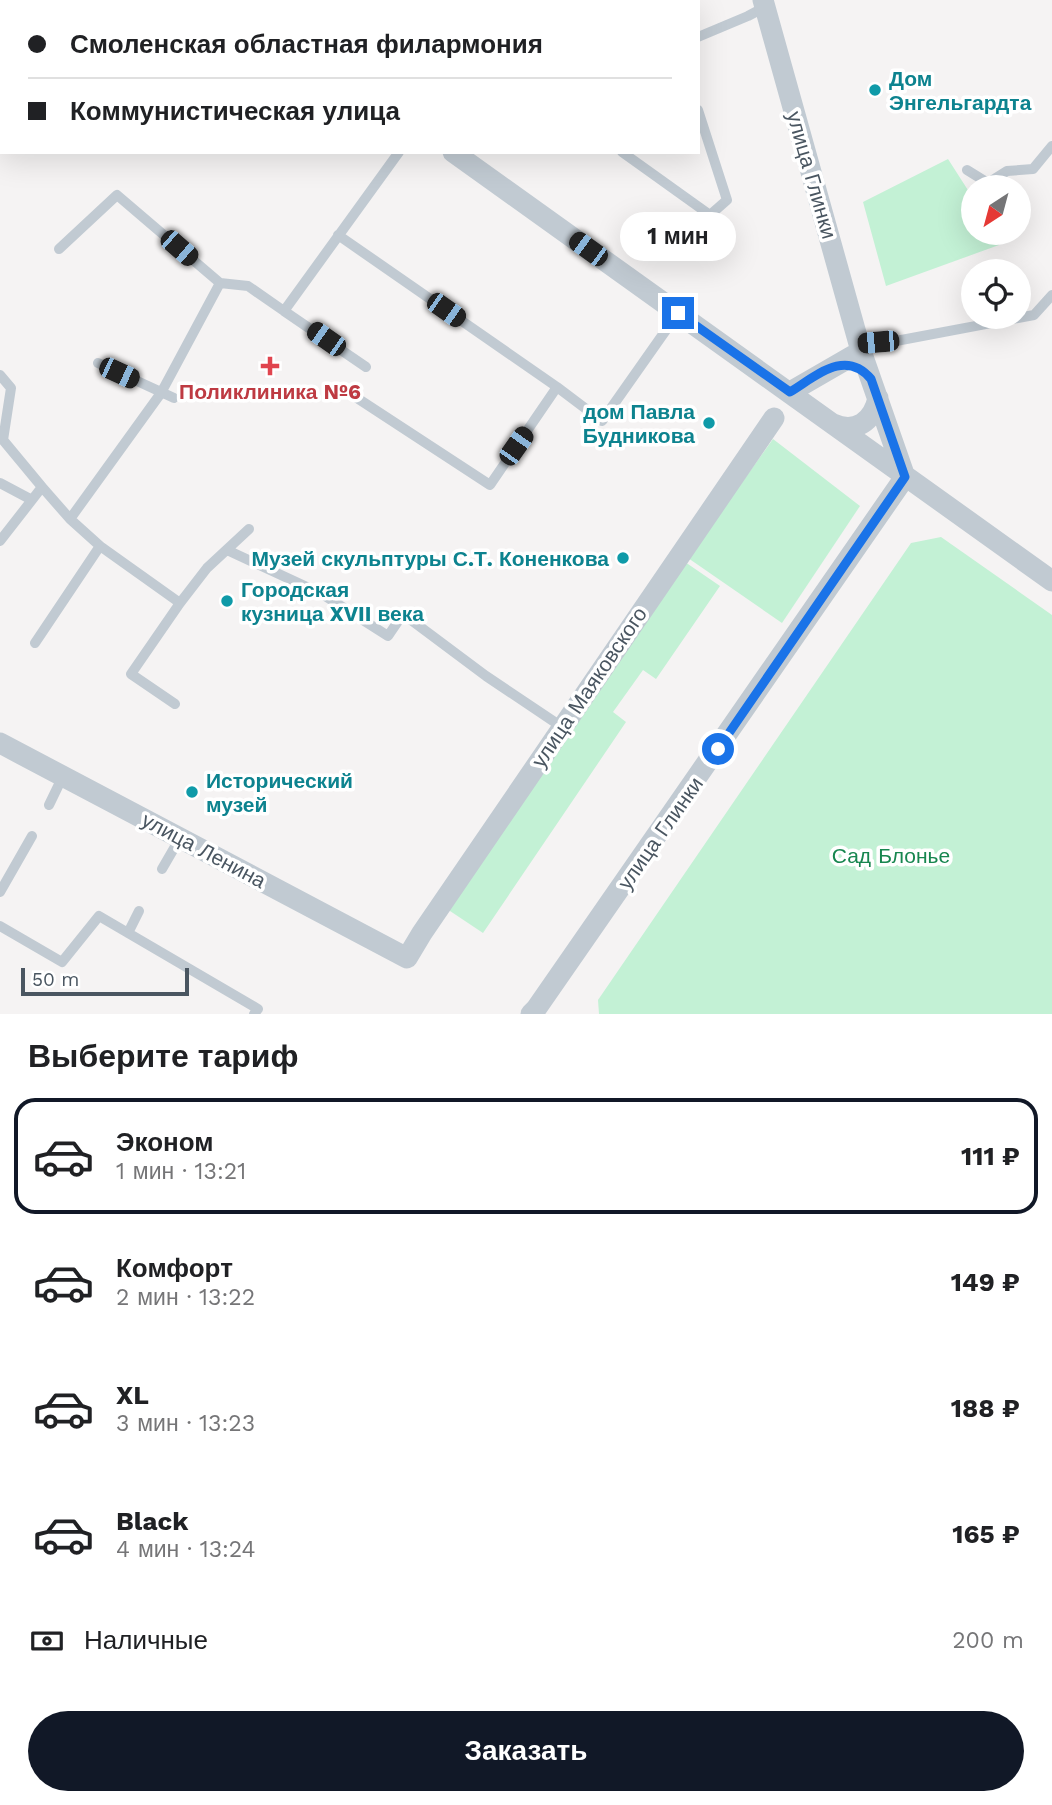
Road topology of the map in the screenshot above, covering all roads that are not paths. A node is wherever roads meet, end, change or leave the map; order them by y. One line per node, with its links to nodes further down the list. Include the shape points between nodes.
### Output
1 (764, 3): 2 (lane, via 748,16); 15 (street, улица Глинки)
2 (700, 36)
3 (700, 116): 7 (lane, via 727,200 710,215)
4 (1052, 146): 8 (lane, via 1033,169 1007,171 988,183)
5 (398, 154): 9 (lane)
6 (456, 154): 14 (street)
7 (625, 154)
8 (967, 170)
9 (338, 235): 13 (lane); 20 (lane)
10 (60, 249): 11 (lane, via 117,195)
11 (220, 283): 13 (lane, via 248,286); 23 (lane)
12 (1052, 295): 15 (lane, via 1034,316)
13 (284, 311): 17 (lane)
14 (678, 313): 20 (lane, via 602,421); 22 (street)
15 (860, 347): 18 (street); 21 (street, улица Глинки)
16 (98, 363): 23 (lane)
17 (366, 367)
18 (831, 367): 21 (street, via 856,366); 22 (street); 27 (street, via 820,378 814,398 816,408)
19 (0, 375): 30 (lane, via 11,388 3,440)
20 (557, 387): 25 (lane, via 490,485)
21 (874, 388): 27 (street, via 875,408 862,423 842,428); 28 (street, улица Глинки)
22 (790, 392): 27 (street)
23 (161, 393): 24 (lane); 32 (lane)
24 (174, 398)
25 (357, 398)
26 (774, 418): 41 (street, улица Маяковского)
27 (828, 420): 28 (street)
28 (905, 477): 37 (street); 54 (street, улица Глинки)
29 (0, 483): 31 (lane)
30 (42, 488): 31 (lane); 32 (lane)
31 (32, 500): 34 (lane)
32 (70, 519): 35 (lane)
33 (249, 529): 36 (lane)
34 (0, 541)
35 (100, 547): 38 (lane); 39 (lane)
36 (227, 550): 38 (lane); 41 (lane, via 322,593 388,636 402,614)
37 (1052, 581)
38 (180, 603): 40 (lane, via 131,674)
39 (35, 643)
40 (175, 704)
41 (562, 727): 52 (street, улица Маяковского)
42 (0, 743): 43 (street, улица Ленина)
43 (64, 776): 44 (lane); 46 (street, улица Ленина)
44 (49, 805)
45 (32, 836): 48 (lane)
46 (180, 838): 47 (lane); 52 (street, улица Ленина)
47 (162, 869)
48 (0, 892)
49 (139, 911): 51 (lane)
50 (0, 926): 51 (lane, via 62,962 99,916)
51 (128, 933): 53 (lane, via 258,1009)
52 (407, 958)
53 (254, 1014)
54 (531, 1014)

